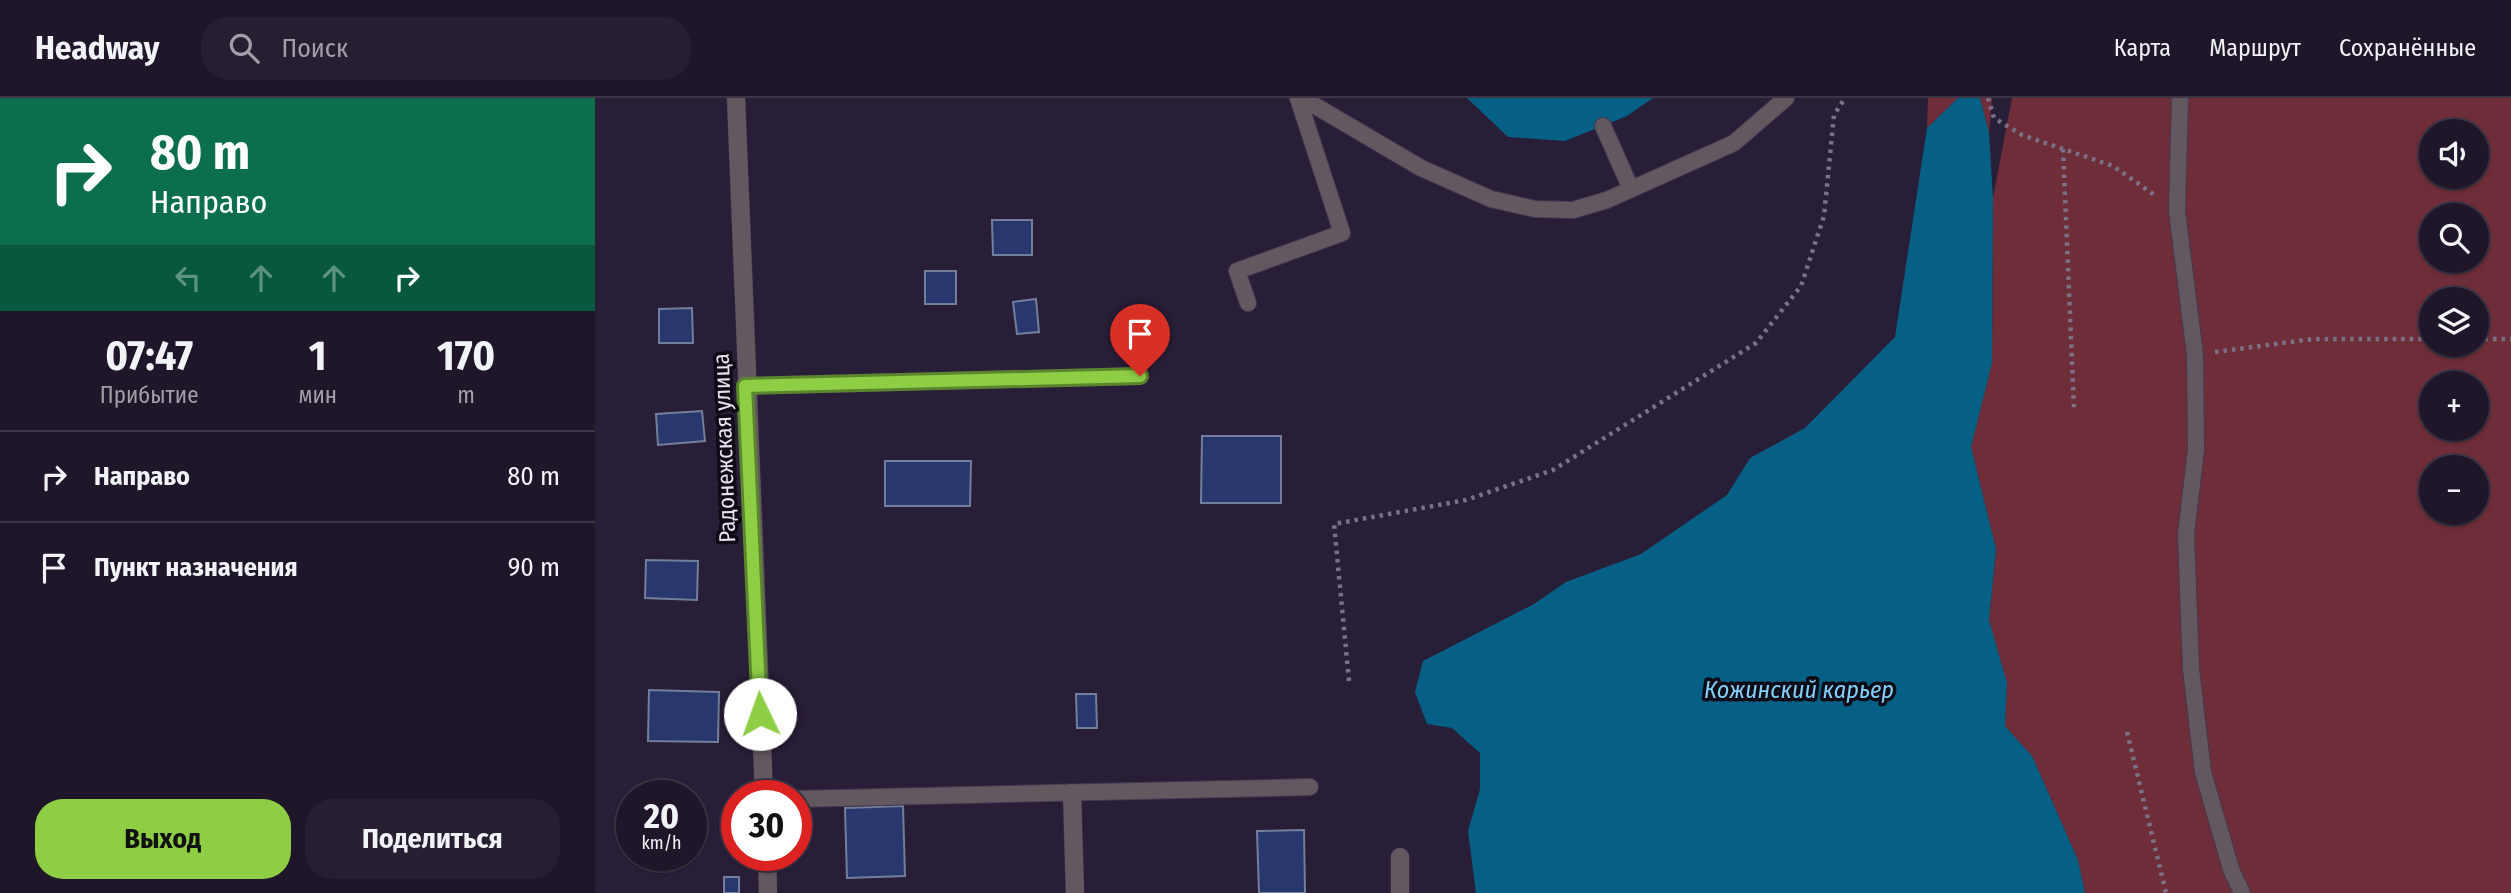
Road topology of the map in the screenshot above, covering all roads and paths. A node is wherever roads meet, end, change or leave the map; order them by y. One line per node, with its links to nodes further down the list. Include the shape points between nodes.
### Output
1 (736, 98): 17 (street, Радонежская улица)
2 (1301, 98): 9 (lane, via 1421,168 1491,199 1535,209 1573,210); 11 (lane, via 1342,233 1237,271)
3 (1786, 98): 9 (lane, via 1734,143)
4 (1845, 98): 19 (path, via 1834,115 1824,216 1801,286 1756,343 1553,470 1467,500 1335,524)
5 (1988, 98): 8 (path, via 1994,118 2022,135)
6 (2180, 98): 10 (lane)
7 (1603, 126): 9 (lane)
8 (2063, 149): 10 (path, via 2113,166); 18 (path)
9 (1631, 189)
10 (2177, 211): 15 (lane)
11 (1248, 303)
12 (2419, 339): 15 (path, via 2313,339)
13 (2489, 339): 14 (path)
14 (2511, 339)
15 (2195, 355): 31 (lane, via 2196,449 2186,535 2191,669 2203,772)
16 (1140, 376): 17 (lane)
17 (745, 386): 21 (street, Радонежская улица)
18 (2074, 408)
19 (1349, 681)
20 (2127, 732): 30 (path)
21 (763, 780)
22 (1310, 788): 23 (lane)
23 (1072, 793): 24 (lane); 28 (street)
24 (812, 799)
25 (1400, 857): 29 (street)
26 (767, 871): 27 (street)
27 (768, 893)
28 (1075, 893)
29 (1400, 893)
30 (2166, 893)
31 (2242, 893)

